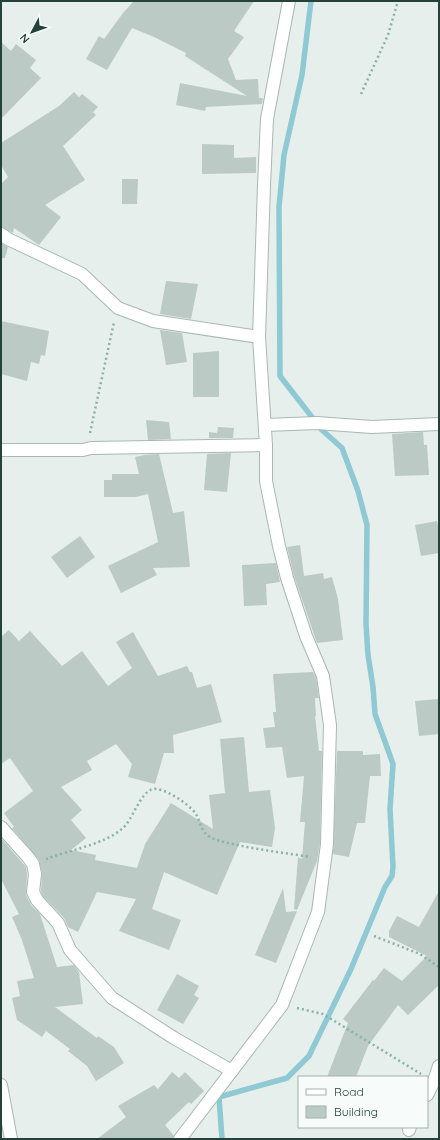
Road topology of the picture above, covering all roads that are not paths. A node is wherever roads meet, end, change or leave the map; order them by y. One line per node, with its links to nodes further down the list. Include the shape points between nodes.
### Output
1 (289, 1): 3 (street, via 267,119)
2 (1, 234): 3 (street, via 82,274 118,308 153,321)
3 (259, 337): 5 (street)
4 (439, 424): 5 (street, via 372,427 318,423)
5 (265, 425): 6 (street)
6 (266, 445): 7 (street); 10 (street, via 266,481 279,546 306,636 323,676 330,725 326,844 318,912 282,1005)
7 (1, 450)
8 (1, 827): 10 (street, via 33,864 33,892 36,900 58,923 70,950 112,998)
9 (439, 1066): 12 (street)
10 (232, 1071): 14 (street)
11 (1, 1085): 13 (street)
12 (428, 1093)
13 (11, 1139)
14 (180, 1139)

